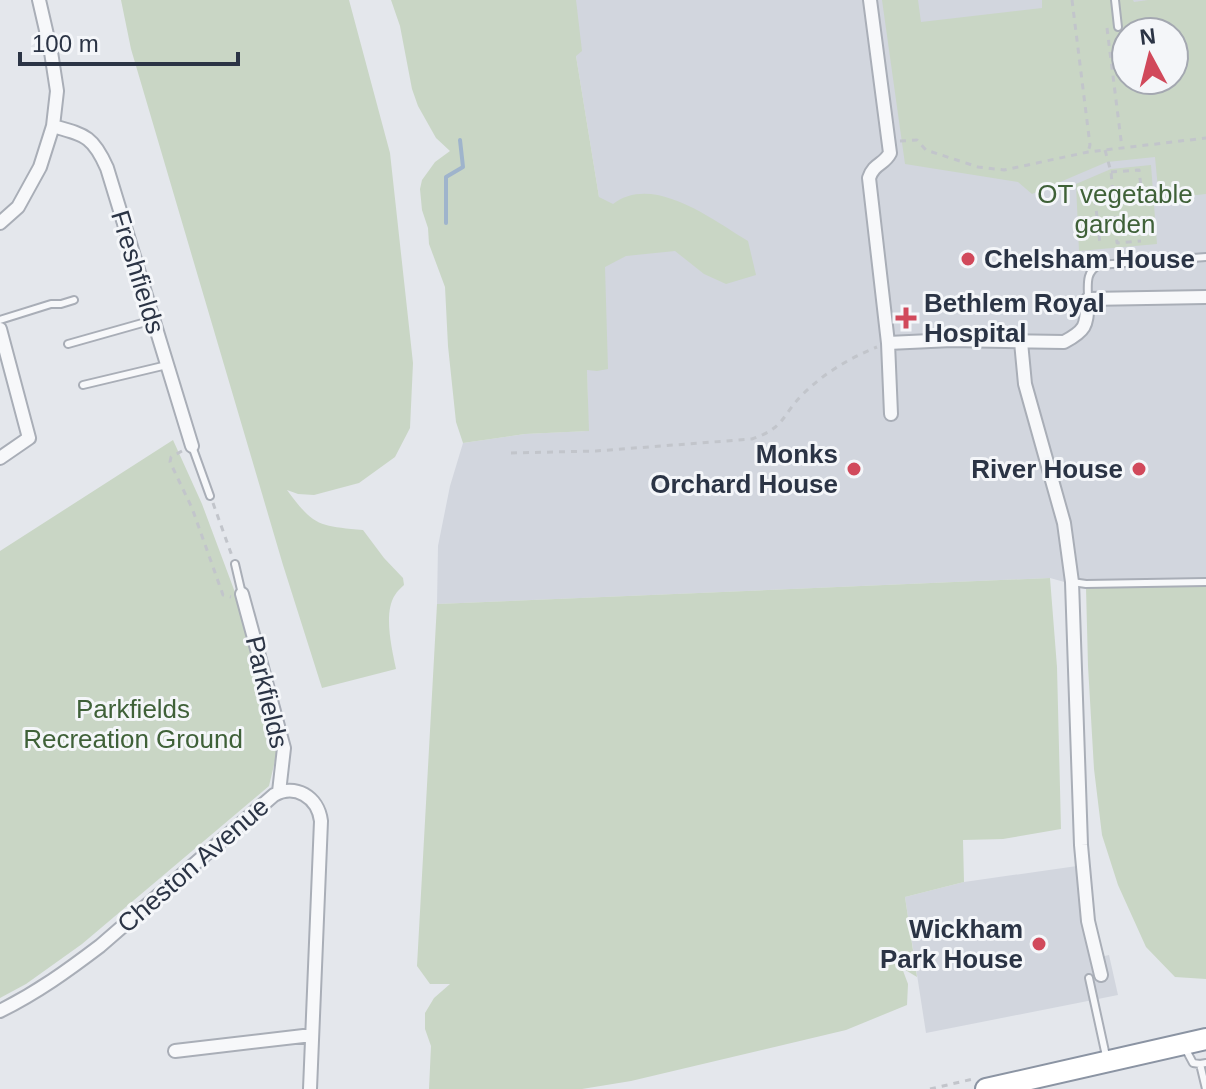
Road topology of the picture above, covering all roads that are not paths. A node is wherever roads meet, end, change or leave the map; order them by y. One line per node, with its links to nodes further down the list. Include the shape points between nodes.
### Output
1 (39, 0): 3 (street, via 57,91)
2 (870, 0): 13 (street, via 890,153 869,178)
3 (53, 126): 4 (street, via 40,167 18,207); 10 (street, Freshfields, via 83,135 100,151)
4 (0, 223)
5 (1206, 257): 7 (lane, via 1099,265 1089,274)
6 (1206, 297): 7 (street)
7 (1088, 299): 12 (street, via 1087,323 1077,334 1064,342)
8 (74, 300): 9 (lane)
9 (0, 320)
10 (153, 320): 14 (lane); 15 (street, Freshfields)
11 (0, 329): 19 (street, via 29,438)
12 (1021, 342): 13 (street); 22 (street, via 1025,384 1064,523)
13 (888, 343): 17 (street)
14 (68, 344)
15 (167, 365): 16 (lane); 18 (street, Freshfields)
16 (83, 385)
17 (891, 414)
18 (192, 446): 20 (lane)
19 (0, 458)
20 (210, 496)
21 (235, 564): 24 (lane)
22 (1072, 582): 23 (lane); 26 (street, via 1081,845)
23 (1206, 582)
24 (242, 594): 25 (street, Parkfields, via 284,748)
25 (279, 792): 27 (street, Cheston Avenue, via 91,952 34,994); 28 (street, Cheston Avenue, via 306,795 320,815)
26 (1095, 976): 32 (lane)
27 (0, 1011)
28 (312, 1035): 31 (street); 35 (street, Cheston Avenue)
29 (1206, 1039): 30 (highway)
30 (1183, 1045): 32 (highway); 33 (lane, via 1191,1061)
31 (175, 1051)
32 (1107, 1061): 34 (highway)
33 (1203, 1064): 36 (lane)
34 (999, 1087)
35 (310, 1089)
36 (1206, 1089)

